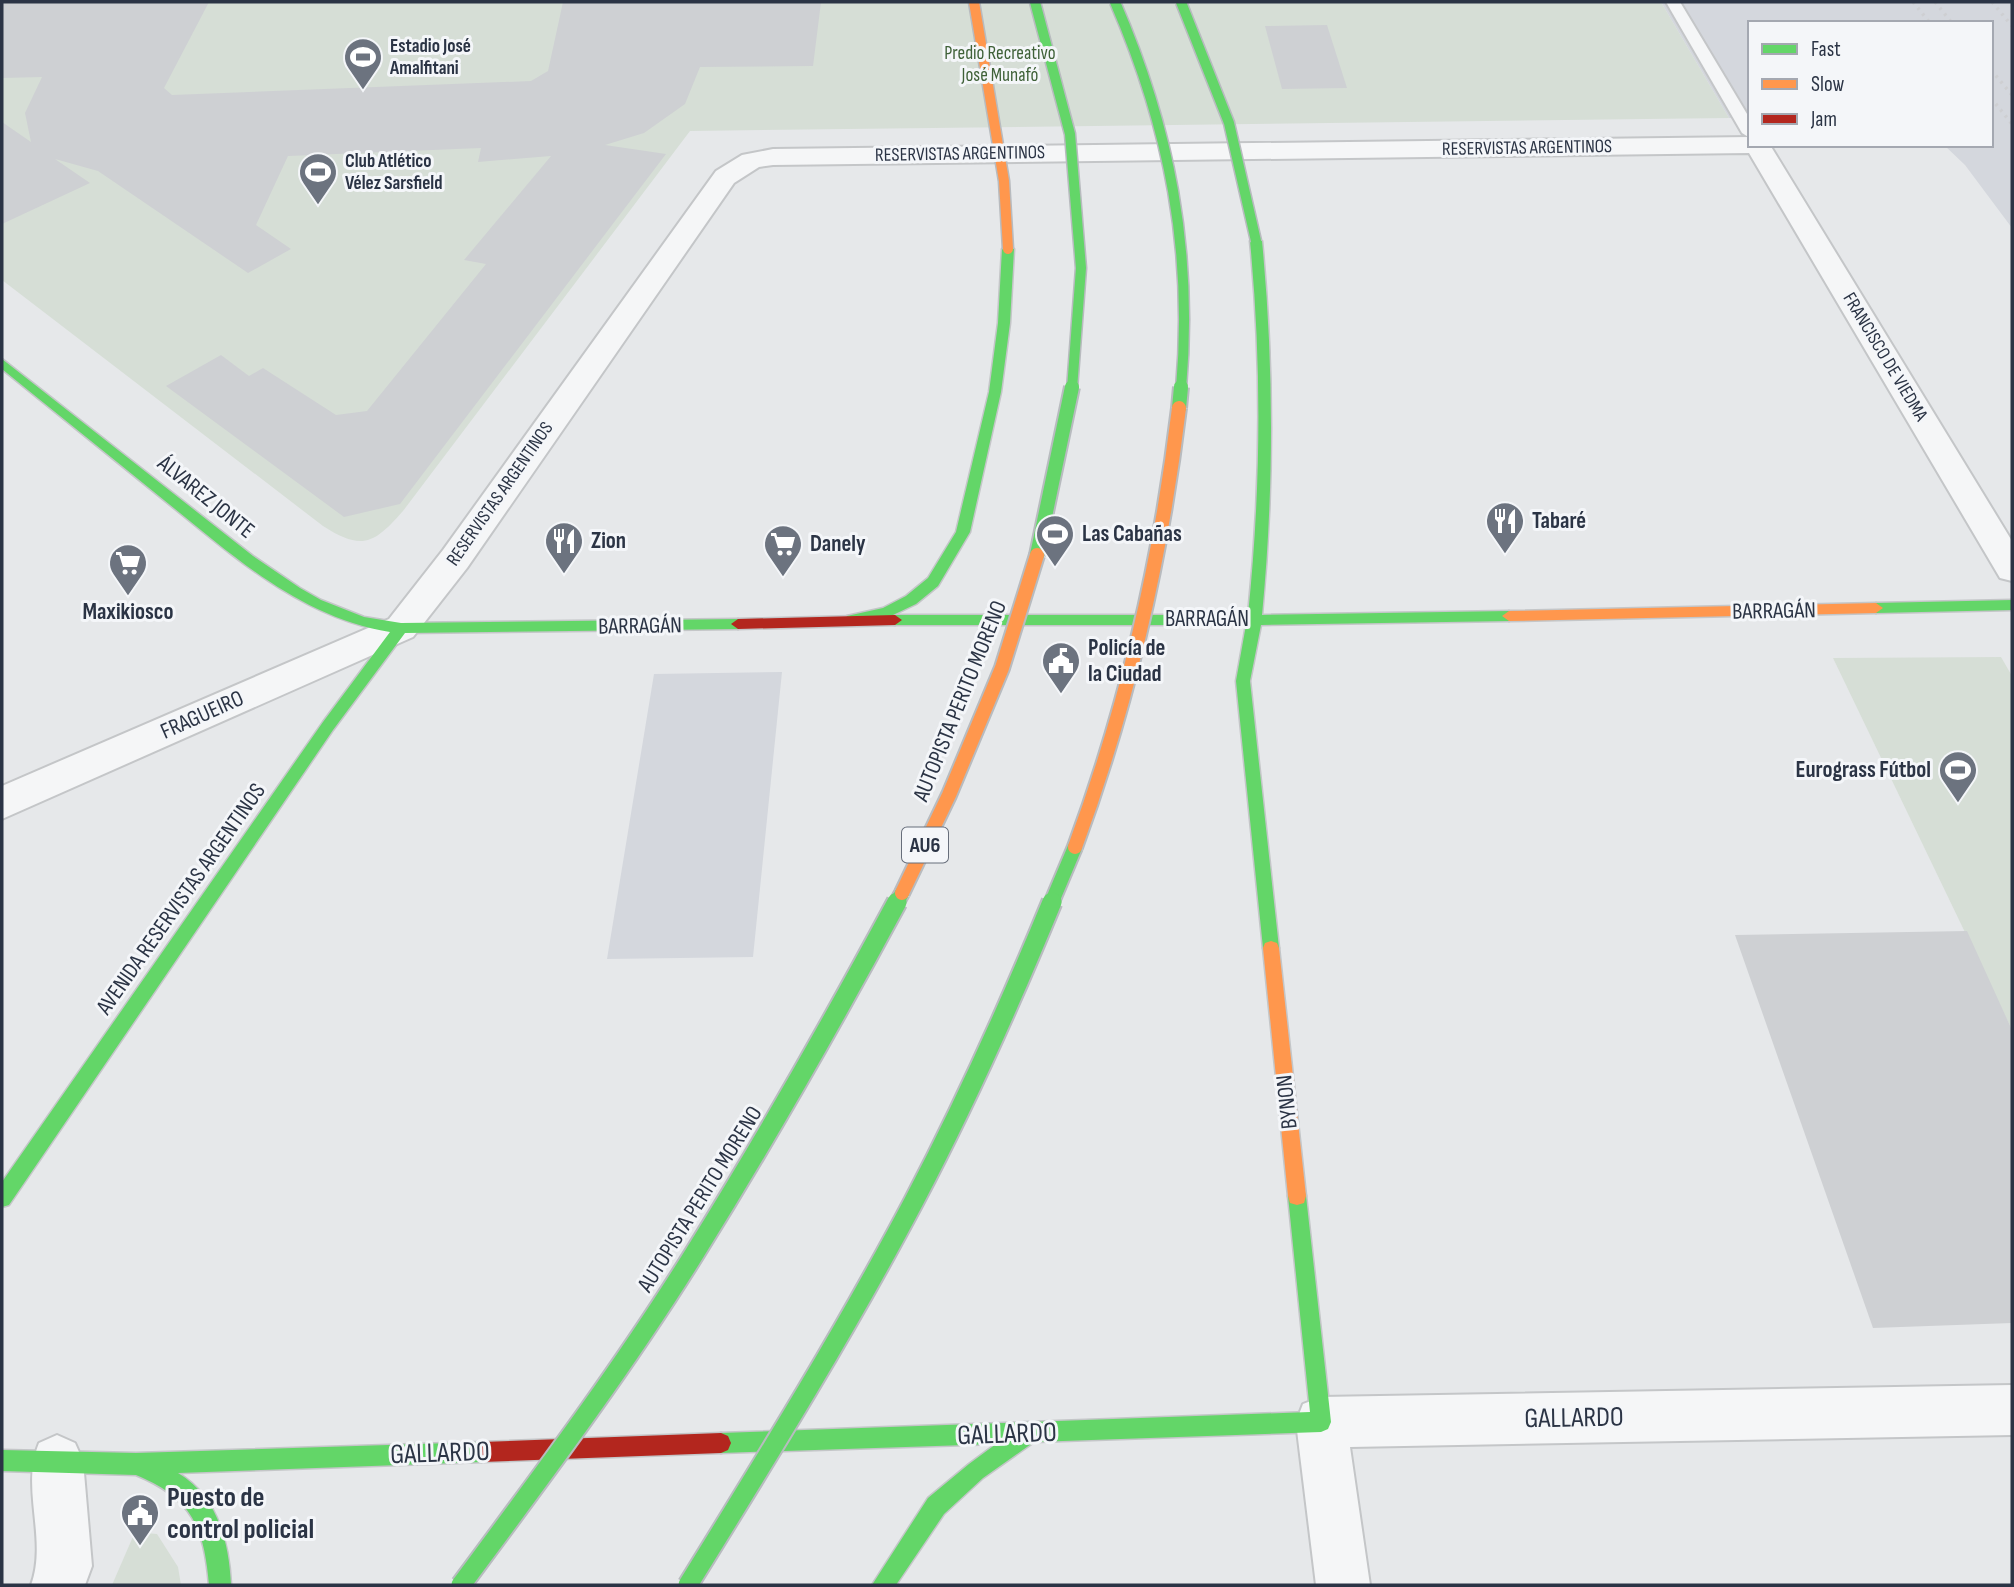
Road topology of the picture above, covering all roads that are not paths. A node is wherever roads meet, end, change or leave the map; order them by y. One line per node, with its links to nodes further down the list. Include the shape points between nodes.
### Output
1 (974, 2): 13 (main road, bridge, via 1004,181 1008,249 995,392 963,532 933,582 887,612)
2 (1035, 2): 25 (main road, AUTOPISTA PERITO MORENO / AU6, bridge, via 1070,129 1082,272 1079,340 1058,474 1010,648 949,797 871,955 752,1163 610,1382)
3 (1115, 2): 26 (main road, bridge, via 1166,144 1182,304 1180,401 1172,479 1159,561 1133,669 1085,821 927,1176 800,1404)
4 (1181, 2): 12 (main road, BYNON, bridge, via 1229,123 1256,241 1264,301 1265,518)
5 (1673, 2): 6 (lane)
6 (1748, 130)
7 (1748, 145): 14 (street, RESERVISTAS ARGENTINOS, via 773,157 751,161 725,177 463,548)
8 (1758, 147): 10 (street, FRANCISCO DE VIEDMA)
9 (8, 374): 14 (main road, ÁLVAREZ JONTE, via 295,592 362,622)
10 (2012, 569)
11 (2012, 606): 12 (main road, BARRAGÁN, via 1378,620)
12 (1255, 618): 13 (main road, BARRAGÁN); 18 (main road, BYNON, via 1243,681)
13 (852, 620): 14 (main road, BARRAGÁN)
14 (401, 628): 15 (street, FRAGUEIRO); 16 (main road, AVENIDA RESERVISTAS ARGENTINOS, via 328,726)
15 (2, 803)
16 (2, 1198)
17 (2012, 1410): 18 (street, GALLARDO)
18 (1321, 1422): 19 (main road, GALLARDO); 28 (street, BYNON)
19 (1028, 1434): 22 (main road, GALLARDO); 27 (main road, via 936,1506)
20 (2, 1461): 21 (main road, GALLARDO)
21 (57, 1461): 22 (main road, GALLARDO); 23 (street, via 65,1566)
22 (136, 1464): 24 (main road, via 173,1478 201,1506 218,1546)
23 (58, 1585)
24 (220, 1585)
25 (461, 1585)
26 (688, 1585)
27 (883, 1585)
28 (1343, 1585)

